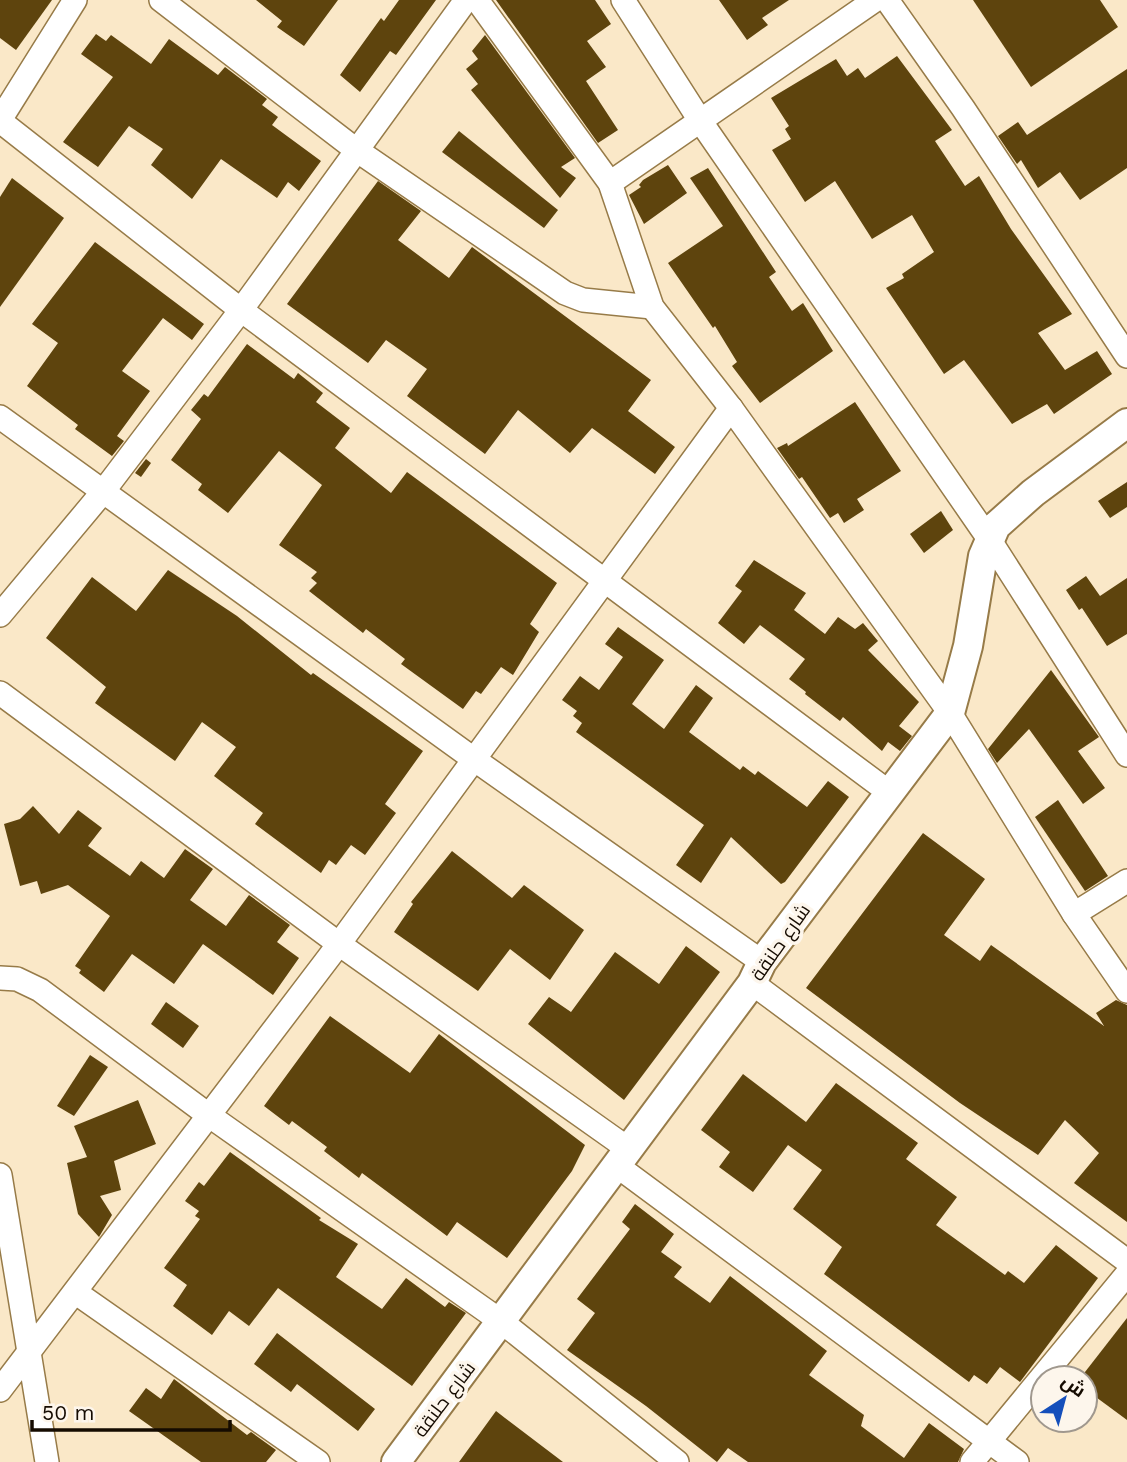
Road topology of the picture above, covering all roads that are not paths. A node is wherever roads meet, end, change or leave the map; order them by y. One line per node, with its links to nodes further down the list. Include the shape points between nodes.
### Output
1 (75, 0): 8 (street)
2 (161, 0): 10 (street)
3 (466, 0): 10 (street)
4 (477, 0): 11 (street)
5 (623, 0): 9 (street)
6 (875, 0): 9 (street)
7 (887, 0): 14 (street)
8 (0, 120): 13 (street)
9 (701, 122): 11 (street); 19 (street)
10 (355, 149): 12 (street, via 565,293 583,300); 13 (street)
11 (610, 183): 12 (street)
12 (653, 307): 15 (street)
13 (241, 310): 18 (street); 20 (street)
14 (1127, 356)
15 (731, 408): 20 (street); 23 (street)
16 (0, 418): 18 (street)
17 (1127, 424): 19 (street, شارع حلنقة, via 1007,514)
18 (102, 493): 21 (street); 25 (street)
19 (989, 540): 23 (street, شارع حلنقة); 24 (street)
20 (607, 581): 25 (street); 26 (street)
21 (0, 615)
22 (0, 692): 29 (street)
23 (950, 713): 26 (street, شارع حلنقة); 28 (street)
24 (1127, 755)
25 (475, 760): 29 (street); 30 (street)
26 (890, 793): 30 (street, شارع حلنقة)
27 (1127, 881): 28 (street)
28 (1074, 914): 32 (street)
29 (339, 944): 33 (street); 34 (street)
30 (757, 973): 34 (street, شارع حلنقة); 36 (street)
31 (0, 978): 33 (street, via 17,979 40,989)
32 (1127, 991)
33 (207, 1114): 40 (street); 41 (street)
34 (621, 1157): 41 (street, شارع حلنقة); 44 (street)
35 (0, 1175): 39 (street)
36 (1127, 1262)
37 (0, 1275): 39 (street)
38 (1127, 1275): 44 (street)
39 (21, 1290): 42 (street)
40 (75, 1292): 42 (street); 46 (street)
41 (502, 1322): 47 (street, شارع حلنقة); 48 (street)
42 (30, 1347): 43 (street); 45 (street)
43 (0, 1390)
44 (988, 1441): 49 (street); 50 (street)
45 (47, 1462)
46 (318, 1462)
47 (396, 1462)
48 (677, 1462)
49 (972, 1462)
50 (1017, 1462)

